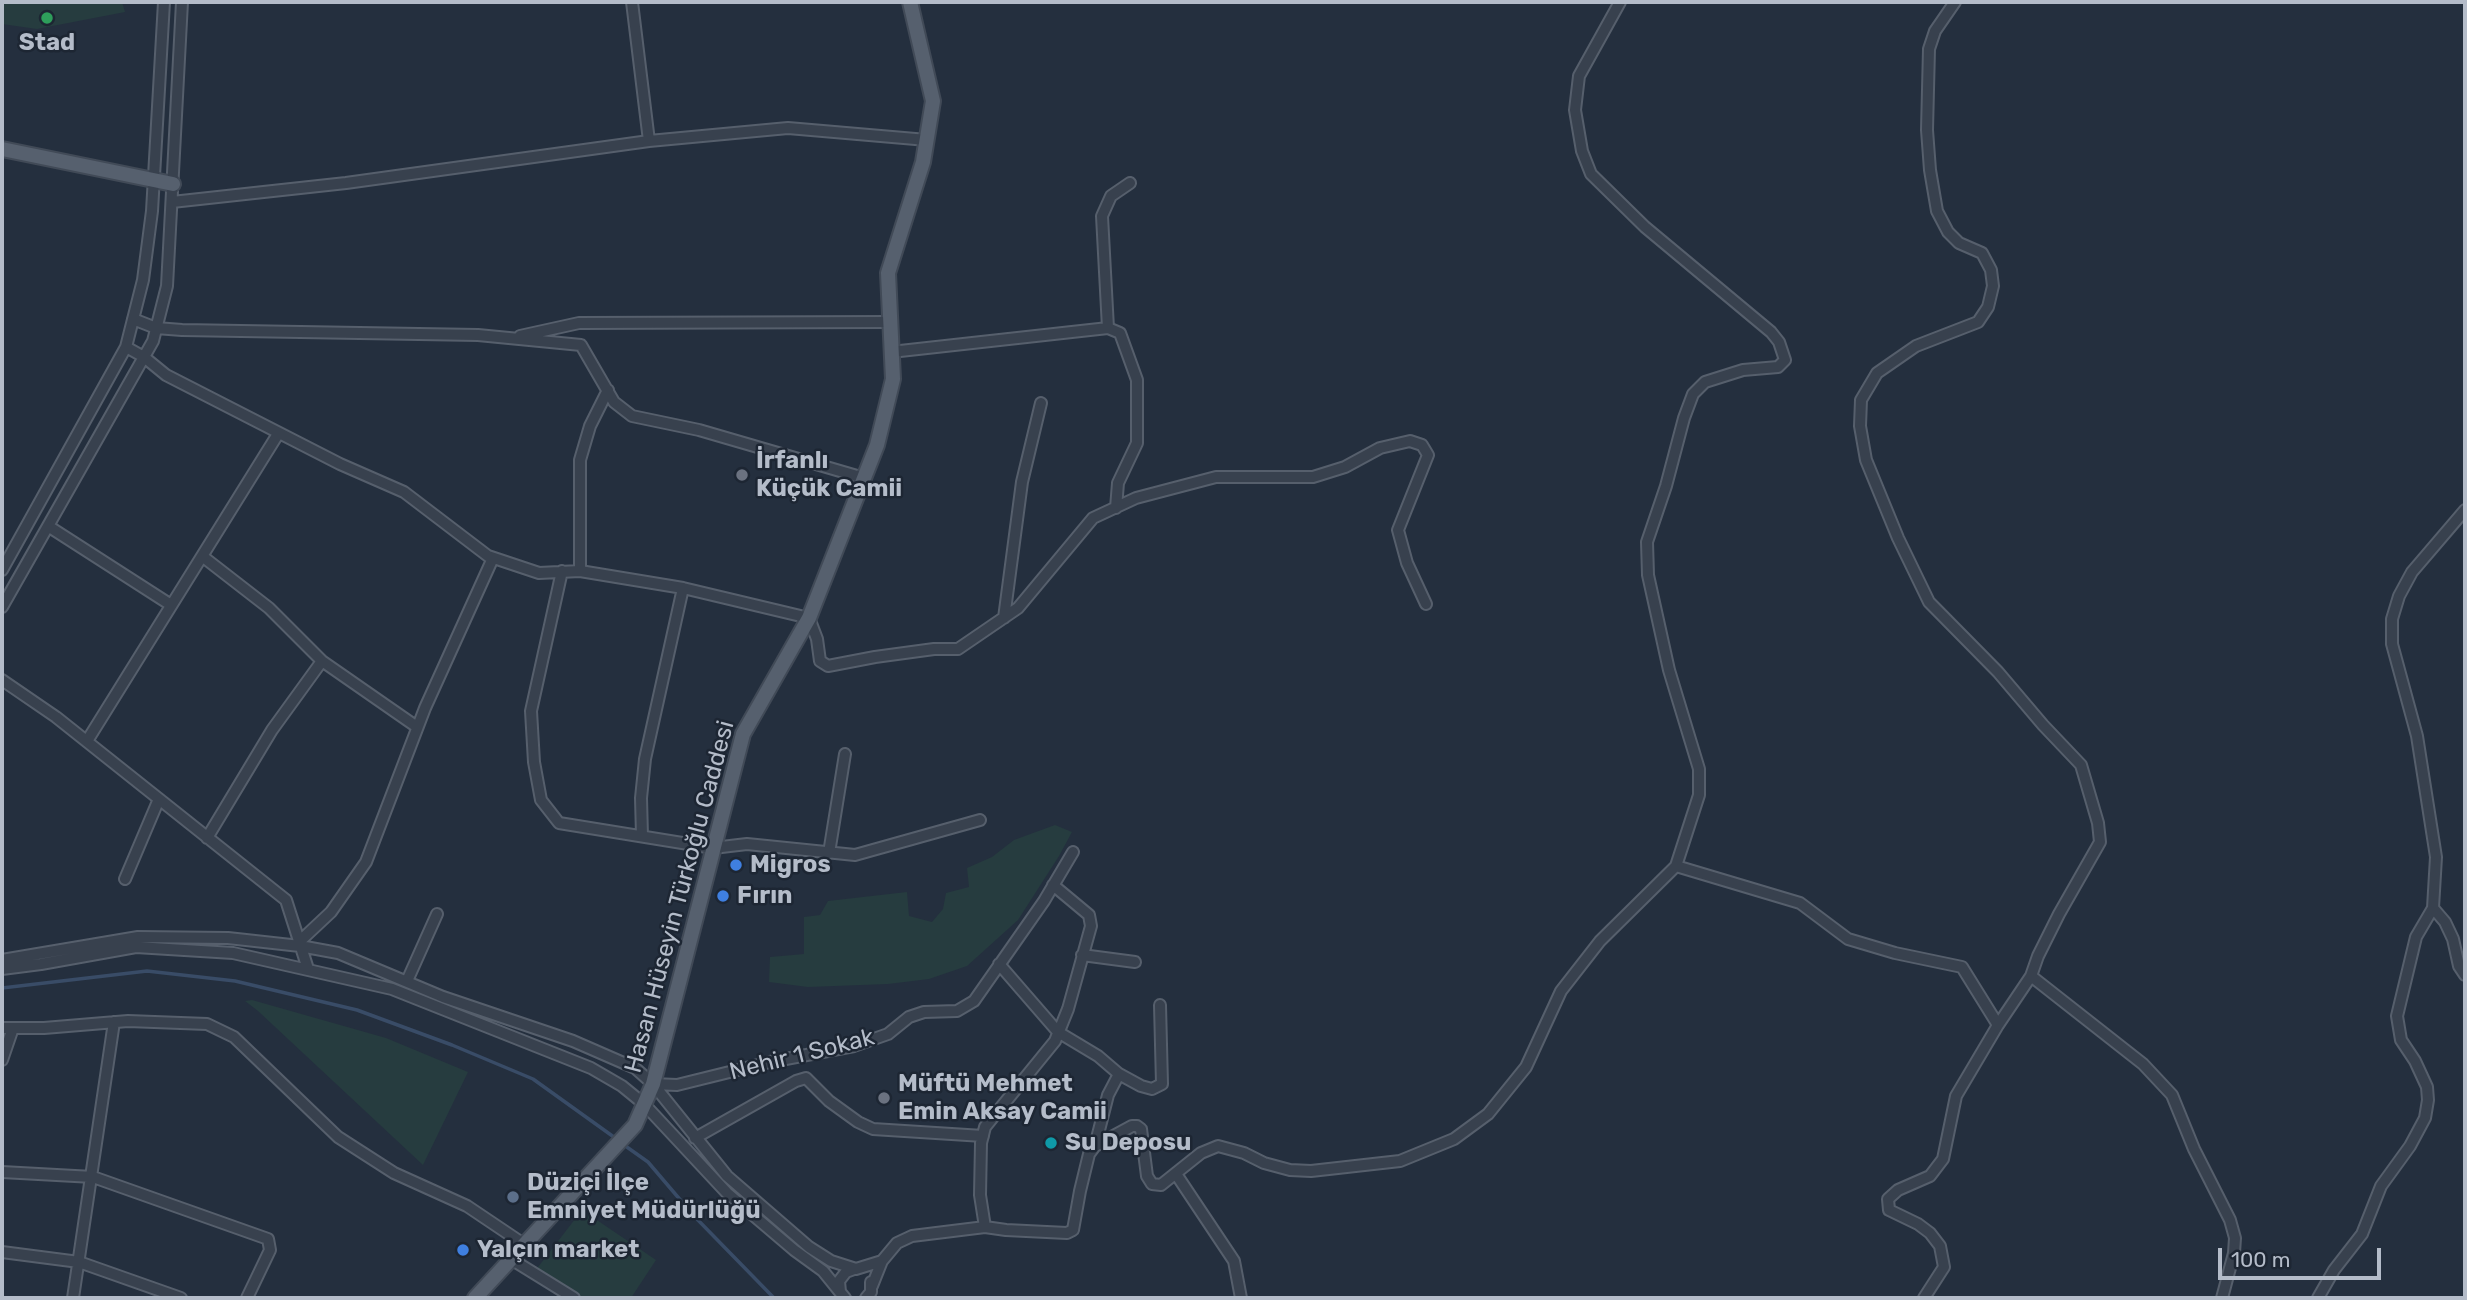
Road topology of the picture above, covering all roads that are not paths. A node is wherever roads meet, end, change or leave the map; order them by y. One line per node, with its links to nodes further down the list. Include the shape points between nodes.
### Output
1 (164, 2): 10 (street)
2 (182, 2): 12 (street)
3 (632, 2): 8 (street)
4 (910, 2): 7 (main road, Hasan Hüseyin Türkoğlu Caddesi, via 933,101)
5 (1620, 2): 52 (street, via 1580,76 1575,110 1591,174 1771,332 1785,360 1778,367 1743,370 1705,382 1693,394 1647,542 1648,575 1669,670 1699,769 1699,795)
6 (1955, 2): 65 (street, via 1929,49 1930,170 1937,211 1948,232 1959,243 1982,253 1991,270 1989,307 1978,323 1916,346 1877,373 1861,400 1860,426 1866,460 1929,602 2081,765 2101,842 2059,914)
7 (927, 140): 8 (street, via 788,128); 15 (main road, Hasan Hüseyin Türkoğlu Caddesi, via 888,273)
8 (649, 141): 13 (street)
9 (2, 149): 10 (main road)
10 (154, 178): 12 (main road); 14 (street, via 143,280)
11 (1130, 183): 17 (street, via 1111,197 1102,216)
12 (173, 184): 13 (street)
13 (172, 202): 16 (street, via 167,286)
14 (133, 319): 16 (street); 19 (street)
15 (890, 322): 18 (street, via 579,323); 20 (main road, Hasan Hüseyin Türkoğlu Caddesi)
16 (156, 328): 18 (street); 21 (street)
17 (1108, 328): 20 (street); 26 (street, via 1120,334 1137,380 1137,443 1118,483)
18 (511, 338): 22 (street, via 581,345)
19 (126, 346): 21 (street); 31 (street)
20 (891, 352): 25 (main road, Hasan Hüseyin Türkoğlu Caddesi, via 892,379 877,445)
21 (144, 357): 24 (street, via 166,375); 28 (street)
22 (608, 390): 25 (street, via 614,402 632,416 699,430); 33 (street, via 580,460)
23 (1041, 403): 39 (street, via 1022,482)
24 (278, 434): 29 (street); 30 (street, via 404,492)
25 (864, 478): 38 (main road, Hasan Hüseyin Türkoğlu Caddesi)
26 (1116, 508): 35 (street, via 1136,498 1216,477 1313,477 1345,467 1380,448 1410,442 1422,445 1428,455 1398,530); 39 (street, via 1093,518 1018,608)
27 (2465, 510): 55 (street, via 2412,572 2392,619 2392,644 2417,736 2436,857)
28 (48, 526): 36 (street); 37 (street)
29 (202, 556): 36 (street); 40 (street, via 269,608)
30 (494, 558): 32 (street, via 539,573); 42 (street)
31 (2, 570)
32 (562, 571): 33 (street); 47 (street, via 531,711 541,800 559,823)
33 (580, 571): 34 (street)
34 (683, 588): 38 (street); 47 (street, via 645,758)
35 (1426, 604)
36 (171, 605): 43 (street)
37 (2, 607)
38 (809, 618): 39 (street, via 820,662 828,666 958,649); 49 (main road, Hasan Hüseyin Türkoğlu Caddesi, via 743,734)
39 (1004, 618)
40 (322, 661): 42 (street); 48 (street, via 272,730)
41 (2, 680): 43 (street)
42 (417, 727): 57 (street, via 366,862 331,912)
43 (87, 741): 45 (street)
44 (845, 754): 51 (street)
45 (159, 799): 48 (street); 53 (street)
46 (980, 820): 51 (street, via 855,855)
47 (642, 836): 49 (street)
48 (207, 838): 57 (street, via 286,900)
49 (713, 848): 51 (street, via 747,844); 74 (main road, Hasan Hüseyin Türkoğlu Caddesi)
50 (1073, 852): 54 (street, Nehir 1 Sokak)
51 (829, 853)
52 (1676, 866): 69 (street, via 1800,903 1848,939 1962,967); 80 (street, via 1600,941 1561,991 1526,1067 1488,1114 1454,1139 1400,1161 1311,1171 1290,1170 1218,1146 1201,1153)
53 (125, 879)
54 (1053, 885): 58 (street, via 1089,915); 61 (street, Nehir 1 Sokak)
55 (2433, 908): 64 (street, via 2449,931); 100 (street, via 2416,937 2397,1016 2402,1040 2427,1087 2425,1118 2381,1186 2362,1234)
56 (437, 914): 66 (street)
57 (300, 944): 59 (street, via 138,937); 63 (street); 66 (street, via 338,953)
58 (1082, 955): 60 (street); 71 (street)
59 (2, 960)
60 (1135, 962)
61 (999, 964): 71 (street); 74 (street, Nehir 1 Sokak, via 974,1001 957,1011 909,1017 888,1034 853,1046 677,1085)
62 (2, 969): 63 (street, via 136,947 233,953)
63 (308, 969): 75 (street, via 392,989 591,1068)
64 (2465, 975)
65 (2031, 976): 69 (street); 99 (street, via 2143,1064 2172,1095 2235,1238)
66 (407, 982): 74 (street, via 573,1041 635,1068)
67 (1160, 1005): 73 (street, via 1162,1084 1152,1089)
68 (114, 1022): 70 (street); 81 (street); 83 (street, via 207,1024 234,1037 338,1137 394,1173 467,1206)
69 (1998, 1025): 98 (street, via 1956,1096 1943,1159 1930,1176 1888,1199 1889,1210 1918,1224 1940,1246 1944,1267)
70 (8, 1028): 72 (street)
71 (1058, 1032): 73 (street); 76 (street, via 985,1126)
72 (2, 1060)
73 (1119, 1074): 78 (street, via 1108,1095)
74 (653, 1084): 75 (main road, Hasan Hüseyin Türkoğlu Caddesi); 77 (street)
75 (643, 1104): 83 (main road, Hasan Hüseyin Türkoğlu Caddesi, via 635,1125); 90 (street, via 727,1193 823,1271)
76 (983, 1136): 77 (street, via 873,1129 829,1101 806,1078); 82 (street, via 980,1195)
77 (695, 1138): 88 (street, via 727,1176 809,1247)
78 (1095, 1146): 80 (street, via 1137,1126 1152,1184 1161,1185); 82 (street, via 1089,1154 1073,1230)
79 (2, 1172): 81 (street)
80 (1176, 1174): 97 (street, via 1234,1261)
81 (93, 1177): 87 (street); 93 (street, via 268,1239 270,1250)
82 (985, 1227): 86 (street, via 912,1236 897,1243)
83 (525, 1245): 85 (main road)
84 (2, 1251): 87 (street)
85 (512, 1259): 94 (main road); 95 (street)
86 (882, 1261): 88 (street); 89 (street)
87 (79, 1262): 91 (street); 92 (street)
88 (856, 1269): 89 (street, via 866,1273); 90 (street, via 842,1276 839,1287)
89 (872, 1286): 96 (street)
90 (843, 1296)
91 (73, 1298)
92 (181, 1298)
93 (247, 1298)
94 (475, 1298)
95 (574, 1298)
96 (866, 1298)
97 (1241, 1298)
98 (1924, 1298)
99 (2222, 1298)
100 (2318, 1298)

